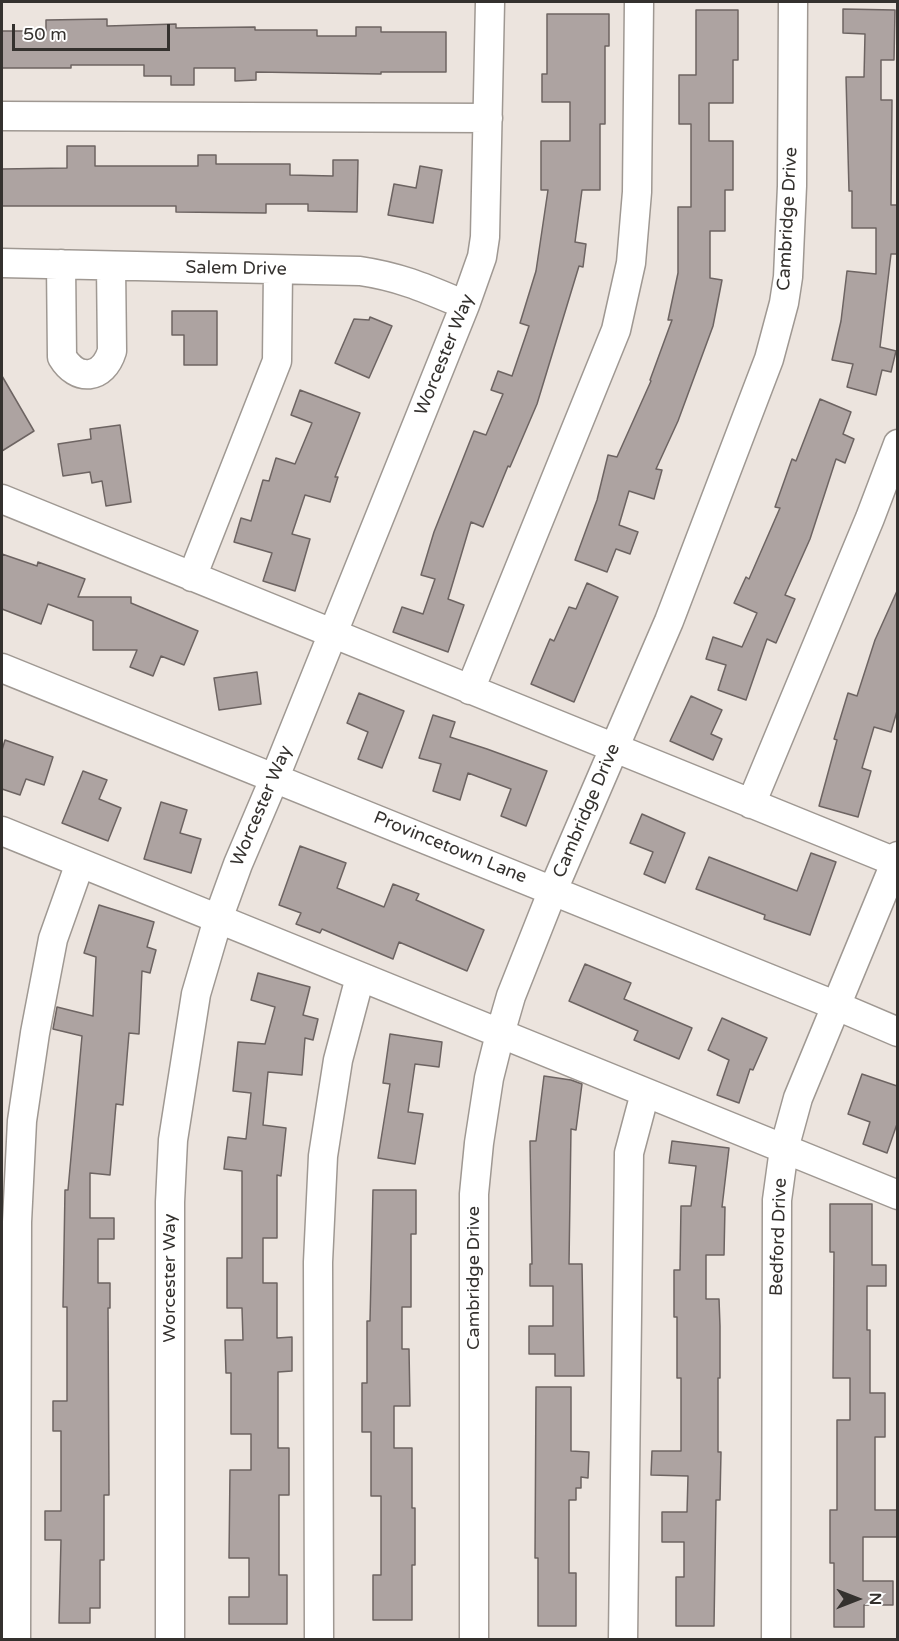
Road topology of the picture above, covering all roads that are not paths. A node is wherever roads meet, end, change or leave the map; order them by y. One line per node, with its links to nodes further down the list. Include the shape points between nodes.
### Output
1 (490, 2): 5 (street, Worcester Way)
2 (639, 2): 16 (street, via 637,192 631,263 616,330)
3 (793, 2): 17 (street, Cambridge Drive, via 792,186 784,303 769,359 674,610)
4 (2, 116): 5 (street)
5 (488, 118): 10 (street, Worcester Way, via 485,237)
6 (2, 263): 7 (street, Salem Drive)
7 (61, 264): 8 (street, Salem Drive); 8 (street, via 62,357 82,374 99,371 112,351)
8 (111, 266): 9 (street, Salem Drive)
9 (278, 270): 10 (street, Salem Drive, via 384,274); 13 (street, via 276,362)
10 (465, 305): 14 (street, Worcester Way)
11 (897, 444): 19 (street)
12 (2, 499): 13 (street)
13 (192, 577): 14 (street)
14 (333, 634): 16 (street); 18 (street, Worcester Way)
15 (2, 668): 18 (street, Provincetown Lane)
16 (470, 690): 17 (street)
17 (614, 748): 19 (street); 23 (street, Cambridge Drive)
18 (275, 777): 23 (street, Provincetown Lane); 24 (street, Worcester Way)
19 (751, 804): 21 (street)
20 (2, 831): 22 (street)
21 (897, 861): 26 (street, Bedford Drive)
22 (80, 863): 24 (street); 32 (street, via 53,939 22,1121 17,1222)
23 (553, 890): 26 (street, Provincetown Lane); 28 (street, Cambridge Drive)
24 (218, 919): 25 (street); 33 (street, Worcester Way, via 196,994 173,1140)
25 (360, 977): 28 (street); 34 (street, via 338,1060 323,1156 318,1262)
26 (837, 1006): 27 (street, Provincetown Lane); 30 (street, Bedford Drive, via 798,1098)
27 (897, 1032)
28 (500, 1034): 29 (street); 35 (street, Cambridge Drive, via 474,1194)
29 (645, 1093): 30 (street); 36 (street, via 629,1153)
30 (784, 1149): 31 (street); 37 (street, Bedford Drive, via 777,1200)
31 (897, 1195)
32 (16, 1640)
33 (170, 1640)
34 (319, 1640)
35 (474, 1640)
36 (623, 1640)
37 (776, 1640)

